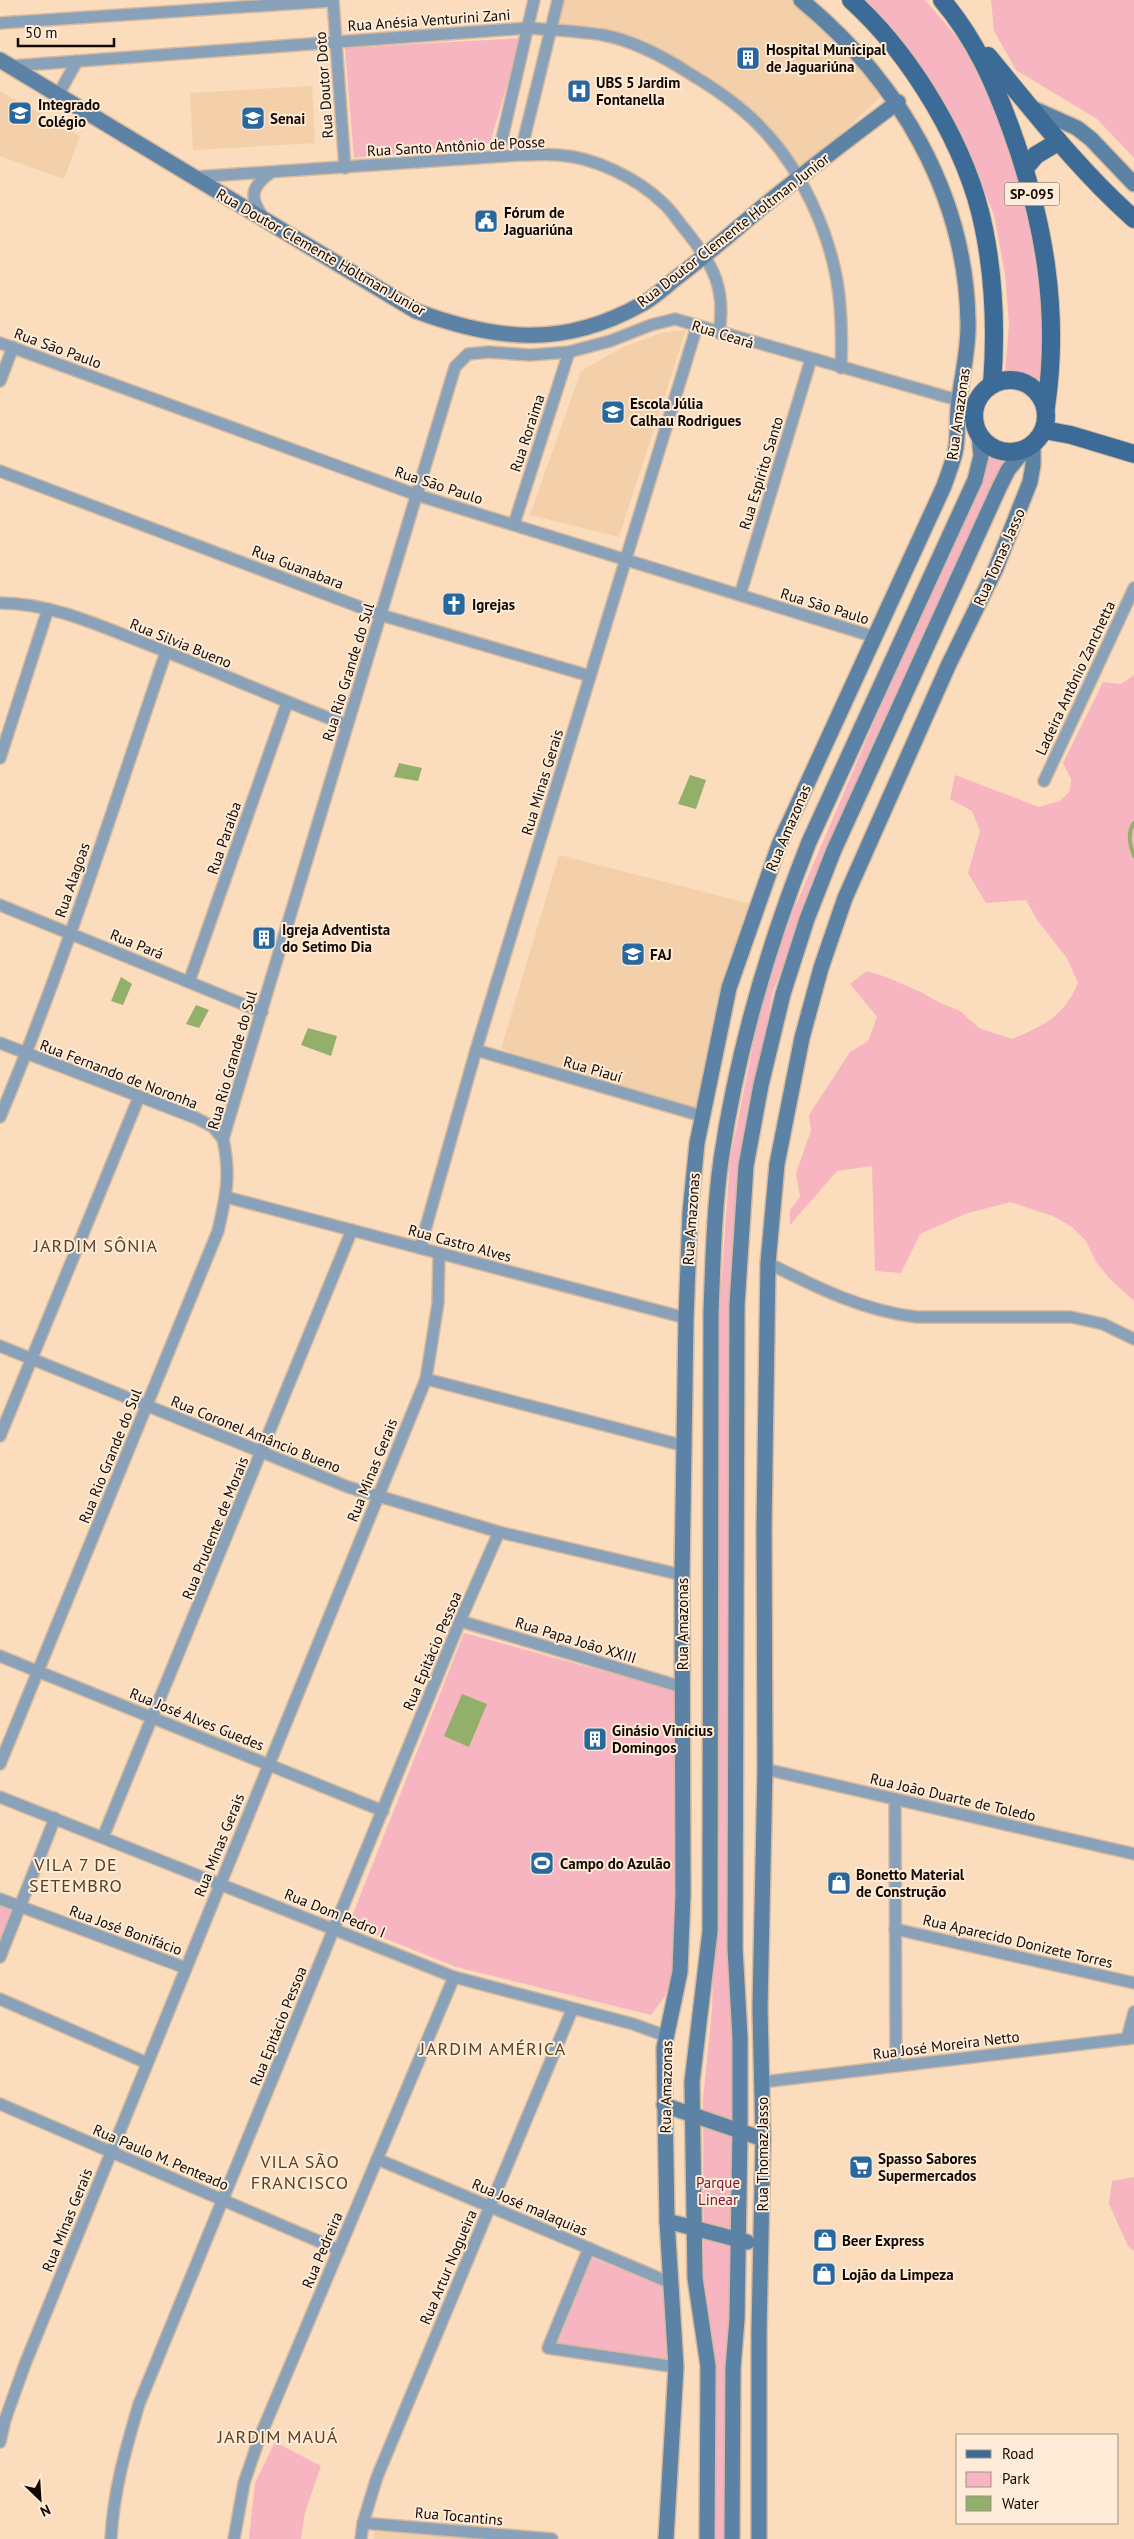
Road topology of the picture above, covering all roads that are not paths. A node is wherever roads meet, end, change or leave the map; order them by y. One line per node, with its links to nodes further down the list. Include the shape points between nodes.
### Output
1 (534, 0): 9 (street)
2 (558, 0): 10 (street)
3 (801, 0): 15 (street, Rua Amazonas, via 860,55)
4 (851, 0): 38 (main road, via 877,24 908,63 941,117 963,162 985,237 994,359)
5 (942, 0): 7 (main road, SP-095)
6 (333, 1): 8 (street, Rua Anésia Venturini Zani); 11 (street, Rua Doutor Doto)
7 (956, 17): 16 (main road, SP-095); 21 (main road, SP-095, via 987,66)
8 (0, 23)
9 (528, 28): 10 (street, Rua Anésia Venturini Zani); 11 (street, Rua Anésia Venturini Zani); 19 (street)
10 (551, 30): 18 (street); 24 (street, Rua Anésia Venturini Zani, via 604,36 662,56 722,93 744,112 767,133)
11 (336, 42): 12 (street, Rua Anésia Venturini Zani); 20 (street, Rua Doutor Doto)
12 (77, 61): 13 (street, Rua Anésia Venturini Zani); 14 (street)
13 (5, 63): 14 (street, Rua Doutor Clemente Holtman Junior)
14 (58, 95): 23 (street, Rua Doutor Clemente Holtman Junior)
15 (898, 102): 24 (street, Rua Doutor Clemente Holtman Junior); 39 (street, Rua Amazonas, via 938,179 953,224 964,278 968,322)
16 (1030, 107): 17 (main road, SP-095); 25 (street, via 1084,134)
17 (1058, 142): 21 (main road, via 1036,155); 26 (main road, SP-095, via 1098,187)
18 (520, 155): 19 (street, Rua Santo Antônio de Posse); 28 (street, Rua Santo Antônio de Posse, via 560,155 601,165 635,180 664,204)
19 (498, 156): 20 (street, Rua Santo Antônio de Posse)
20 (345, 168): 22 (street, Rua Santo Antônio de Posse)
21 (1025, 168): 40 (main road, SP-095, via 1042,229 1049,277 1052,339)
22 (270, 173): 23 (street, Rua Santo Antônio de Posse); 27 (street, via 258,182 254,193 255,205)
23 (194, 177): 27 (street, Rua Doutor Clemente Holtman Junior)
24 (798, 177): 28 (street, Rua Doutor Clemente Holtman Junior); 36 (street, Rua Anésia Venturini Zani, via 824,233 837,281 842,328)
25 (1134, 184)
26 (1134, 219)
27 (266, 221): 28 (street, Rua Doutor Clemente Holtman Junior, via 416,310 486,332 524,336 568,332 605,322 644,304)
28 (706, 256): 30 (street, Rua Santo Antônio de Posse, via 718,282 723,309)
29 (697, 326): 30 (street, Rua Ceará); 33 (street, Rua Ceará, via 675,319); 47 (street, Rua Minas Gerais)
30 (719, 333): 35 (street, Rua Ceará)
31 (0, 342): 32 (street, Rua São Paulo)
32 (13, 347): 37 (street); 45 (street, Rua São Paulo)
33 (569, 352): 34 (street, Rua Ceará); 46 (street, Rua Roraima)
34 (468, 354): 45 (street, Rua Rio Grande do Sul, via 455,367)
35 (811, 359): 36 (street, Rua Ceará); 49 (street, Rua Espírito Santo)
36 (841, 368): 39 (street, Rua Ceará)
37 (0, 381)
38 (992, 384): 39 (main road); 40 (main road, via 1004,380 1021,381 1032,387)
39 (967, 404): 41 (main road); 53 (street, Rua Amazonas, via 944,486)
40 (1046, 407): 42 (main road, SP-095, via 1046,420)
41 (979, 435): 42 (main road, via 988,445 1002,451 1014,452); 121 (street, via 981,456 975,480 784,903 762,972 743,1049 721,1161 713,1241 710,1931 692,2082)
42 (1034, 441): 43 (main road, via 1071,435); 75 (street, Rua Tomas Jasso, via 1033,465 1025,498 845,898 820,968 790,1091 777,1164); 122 (street, via 1008,470 998,488 834,850 807,919 777,1021 746,1166 737,1315 735,1948 740,2037)
43 (1134, 454)
44 (0, 471): 52 (street, Rua Guanabara)
45 (417, 495): 46 (street, Rua São Paulo); 52 (street, Rua Rio Grande do Sul)
46 (514, 524): 47 (street, Rua São Paulo)
47 (626, 559): 49 (street, Rua São Paulo); 55 (street, Rua Minas Gerais)
48 (1134, 588): 59 (street, Ladeira Antônio Zanchetta)
49 (740, 595): 53 (street, Rua São Paulo)
50 (0, 603): 51 (street, Rua Silvia Bueno)
51 (48, 609): 54 (street, Rua Silvia Bueno); 58 (street)
52 (381, 615): 55 (street, Rua Guanabara); 57 (street, Rua Rio Grande do Sul)
53 (875, 637): 68 (street, Rua Amazonas, via 779,845 751,919 729,988)
54 (166, 652): 56 (street, Rua Silvia Bueno); 61 (street, Rua Alagoas)
55 (590, 676): 65 (street, Rua Minas Gerais)
56 (287, 703): 57 (street, Rua Silvia Bueno); 62 (street, Rua Paraíba)
57 (347, 725): 63 (street, Rua Rio Grande do Sul)
58 (0, 758)
59 (1044, 781)
60 (0, 905): 61 (street, Rua Pará)
61 (69, 933): 62 (street, Rua Pará); 66 (street, Rua Alagoas)
62 (190, 982): 63 (street, Rua Pará)
63 (262, 1012): 70 (street, Rua Rio Grande do Sul)
64 (0, 1044): 66 (street, Rua Fernando de Noronha)
65 (476, 1050): 68 (street, Rua Piauí); 73 (street, Rua Minas Gerais)
66 (26, 1055): 67 (street, Rua Fernando de Noronha); 69 (street, Rua Alagoas)
67 (139, 1097): 70 (street, Rua Fernando de Noronha, via 196,1118 213,1127); 79 (street)
68 (702, 1116): 76 (street, Rua Amazonas, via 690,1213)
69 (0, 1117)
70 (224, 1139): 71 (street, Rua Rio Grande do Sul, via 229,1163)
71 (226, 1197): 72 (street, Rua Castro Alves); 81 (street, Rua Rio Grande do Sul, via 218,1231)
72 (352, 1230): 73 (street, Rua Castro Alves); 84 (street, Rua Prudente de Morais)
73 (420, 1248): 74 (street, Rua Castro Alves)
74 (440, 1254): 76 (street, Rua Castro Alves); 80 (street, Rua Minas Gerais, via 438,1304)
75 (768, 1263): 77 (street, via 830,1294 894,1315 1071,1317 1103,1324); 95 (street, Rua Thomaz Jasso)
76 (686, 1318): 83 (street, Rua Amazonas)
77 (1134, 1339)
78 (0, 1346): 79 (street, Rua Coronel Amâncio Bueno)
79 (32, 1358): 81 (street, Rua Coronel Amâncio Bueno); 82 (street)
80 (426, 1380): 83 (street); 85 (street, Rua Minas Gerais)
81 (146, 1405): 84 (street, Rua Coronel Amâncio Bueno); 90 (street, Rua Rio Grande do Sul)
82 (0, 1436)
83 (685, 1446): 87 (street, Rua Amazonas)
84 (262, 1452): 85 (street, Rua Coronel Amâncio Bueno); 92 (street, Rua Prudente de Morais)
85 (378, 1496): 86 (street, Rua Coronel Amâncio Bueno); 94 (street, Rua Minas Gerais)
86 (499, 1532): 87 (street, Rua Coronel Amâncio Bueno); 88 (street, Rua Epitácio Pessoa)
87 (682, 1576): 91 (street, Rua Amazonas)
88 (460, 1621): 91 (street, Rua Papa João XXIII); 98 (street, Rua Epitácio Pessoa)
89 (0, 1656): 90 (street, Rua José Alves Guedes)
90 (38, 1671): 92 (street, Rua José Alves Guedes); 93 (street, Rua Rio Grande do Sul)
91 (682, 1687): 114 (street, Rua Amazonas, via 680,1972)
92 (153, 1718): 94 (street, Rua José Alves Guedes); 100 (street, Rua Prudente de Morais)
93 (0, 1764)
94 (268, 1764): 98 (street, Rua José Alves Guedes); 102 (street, Rua Minas Gerais)
95 (765, 1769): 97 (street, Rua João Duarte de Toledo); 118 (street, Rua Thomaz Jasso, via 760,2008)
96 (0, 1797): 99 (street, Rua Dom Pedro I)
97 (895, 1799): 101 (street, Rua João Duarte de Toledo); 106 (street)
98 (382, 1811): 105 (street, Rua Epitácio Pessoa)
99 (55, 1818): 100 (street, Rua Dom Pedro I); 104 (street)
100 (103, 1837): 102 (street, Rua Dom Pedro I)
101 (1134, 1854)
102 (220, 1883): 105 (street, Rua Dom Pedro I); 108 (street, Rua Minas Gerais)
103 (0, 1899): 104 (street, Rua José Bonifácio)
104 (20, 1907): 107 (street); 108 (street, Rua José Bonifácio)
105 (335, 1928): 109 (street, Rua Dom Pedro I); 126 (street, Rua Epitácio Pessoa)
106 (896, 1929): 110 (street, Rua Aparecido Donizete Torres); 117 (street)
107 (0, 1957)
108 (186, 1968): 116 (street, Rua Minas Gerais)
109 (454, 1977): 112 (street, Rua Dom Pedro I); 125 (street, Rua Pedreira)
110 (1134, 1983)
111 (0, 1999): 116 (street)
112 (572, 2010): 114 (street, Rua Dom Pedro I, via 633,2024); 127 (street, Rua Artur Nogueira)
113 (1134, 2012): 115 (street)
114 (666, 2036): 120 (street, Rua Amazonas)
115 (1130, 2038): 117 (street, Rua José Moreira Netto)
116 (147, 2063): 124 (street, Rua Minas Gerais)
117 (896, 2066): 118 (street, Rua José Moreira Netto)
118 (762, 2082): 123 (street, Rua Thomaz Jasso)
119 (0, 2104): 124 (street, Rua Paulo M. Penteado)
120 (664, 2105): 121 (street); 128 (street, Rua Amazonas)
121 (693, 2115): 122 (street); 129 (street)
122 (740, 2131): 123 (street); 130 (street)
123 (763, 2139): 131 (street, Rua Thomaz Jasso)
124 (111, 2152): 126 (street, Rua Paulo M. Penteado); 136 (street, Rua Minas Gerais, via 25,2364)
125 (377, 2159): 127 (street, Rua José malaquias); 133 (street, Rua Pedreira)
126 (223, 2200): 133 (street, Rua Paulo M. Penteado); 138 (street, Rua Epitácio Pessoa, via 139,2404 121,2462)
127 (490, 2206): 132 (street, Rua José malaquias); 137 (street, Rua Artur Nogueira, via 377,2477)
128 (667, 2221): 129 (street); 134 (street, Rua Amazonas)
129 (695, 2228): 130 (street); 143 (street, via 695,2278 708,2366)
130 (739, 2240): 131 (street); 144 (street, via 732,2368)
131 (762, 2246): 145 (street, Rua Thomaz Jasso)
132 (589, 2248): 134 (street, Rua José malaquias); 135 (street, via 548,2348)
133 (338, 2250): 139 (street, Rua Pedreira, via 259,2439 244,2484)
134 (670, 2283): 135 (street, Rua Amazonas)
135 (676, 2367): 142 (street, Rua Amazonas)
136 (0, 2442)
137 (363, 2523): 140 (street, Rua Artur Nogueira); 141 (street, Rua Tocantins)
138 (111, 2539)
139 (234, 2539)
140 (361, 2539)
141 (552, 2539)
142 (666, 2539)
143 (707, 2539)
144 (732, 2539)
145 (759, 2539)

